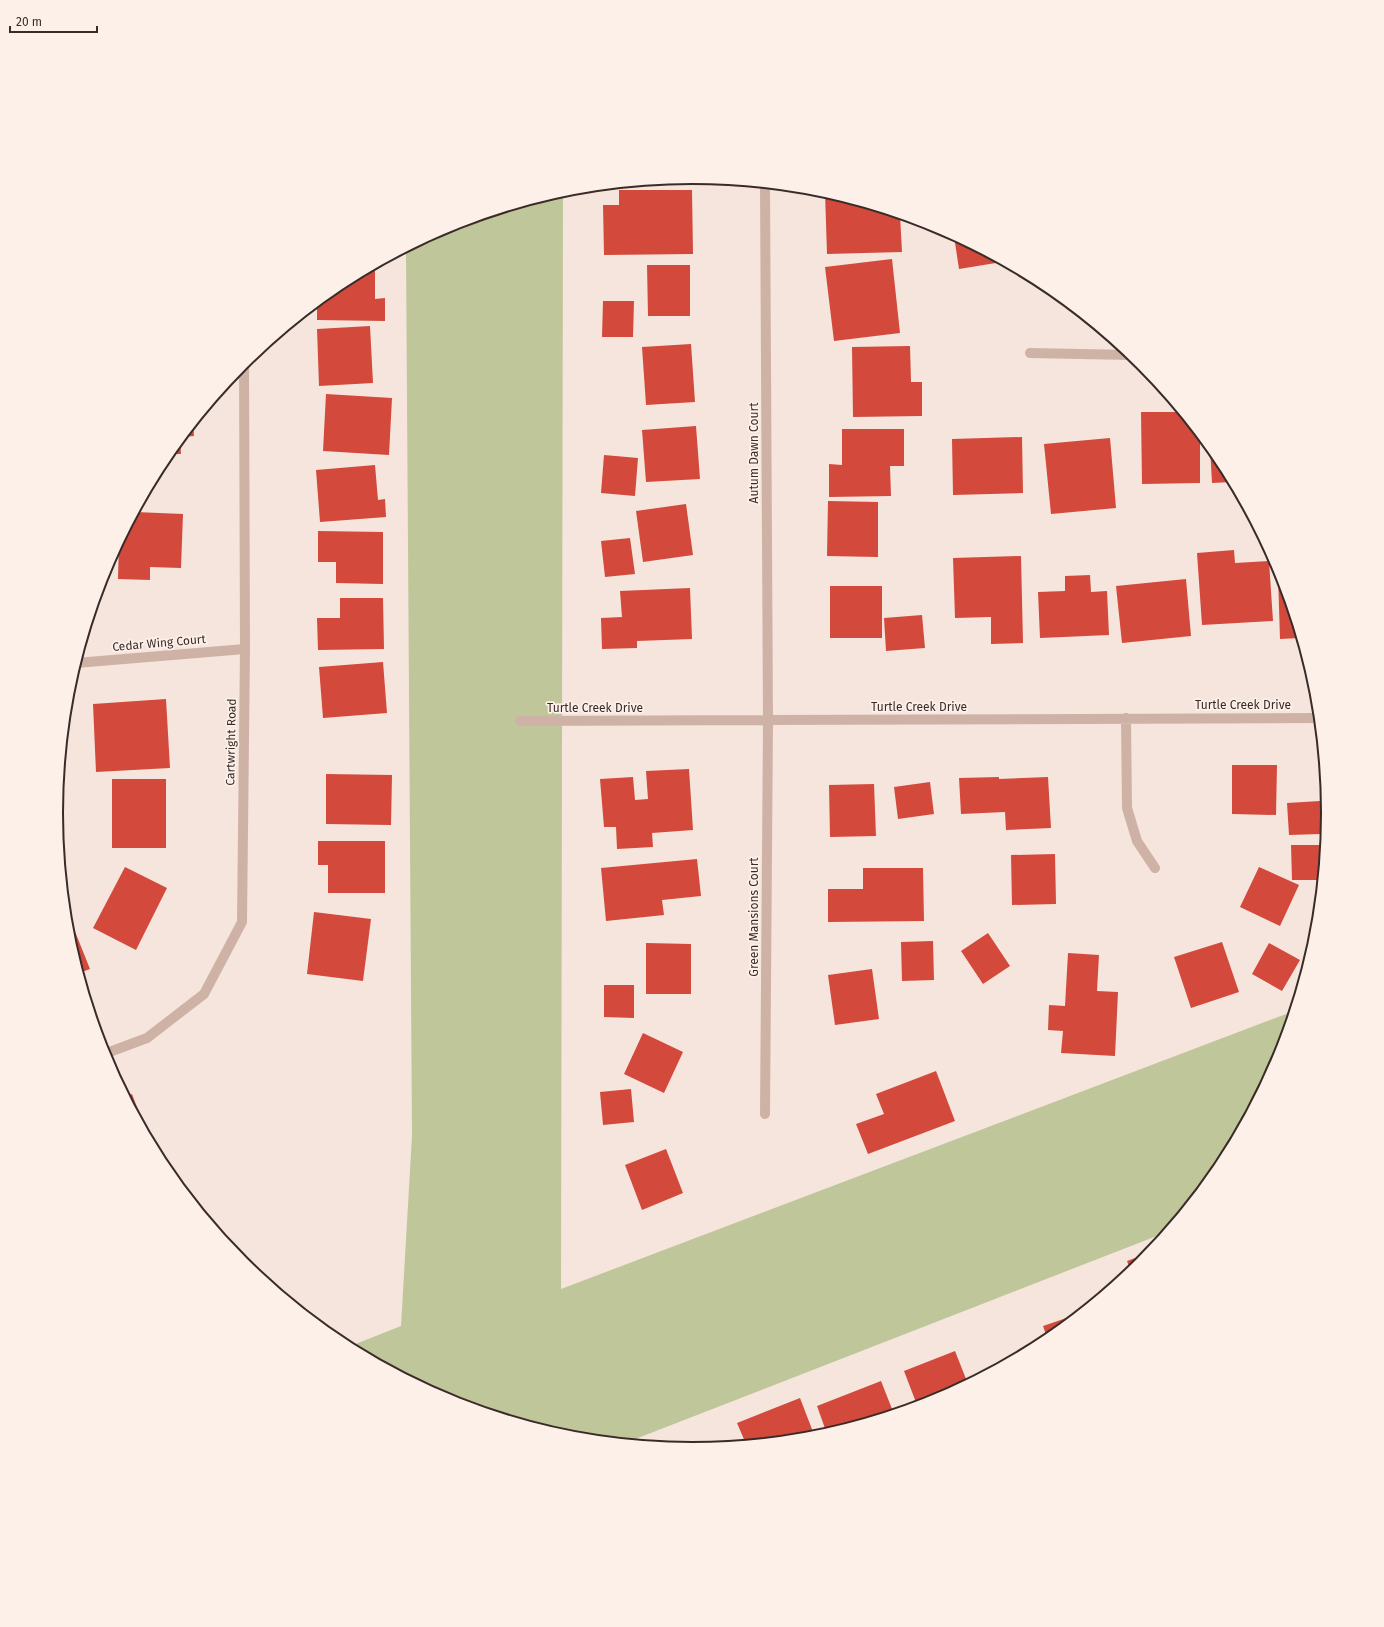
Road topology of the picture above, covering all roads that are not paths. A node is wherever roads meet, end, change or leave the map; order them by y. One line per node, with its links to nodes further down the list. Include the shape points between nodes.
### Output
1 (765, 189): 10 (street, Autum Dawn Court)
2 (1030, 353): 3 (street)
3 (1122, 355)
4 (244, 372): 5 (street, Cartwright Road)
5 (245, 649): 6 (street, Cedar Wing Court); 12 (street, Cartwright Road, via 242,922 204,994 147,1038)
6 (81, 664)
7 (1126, 718): 8 (street, Turtle Creek Drive); 10 (street, Turtle Creek Drive); 11 (street, via 1127,808 1137,841)
8 (1314, 718)
9 (520, 721): 10 (street, Turtle Creek Drive)
10 (768, 721): 13 (street, Green Mansions Court)
11 (1155, 868)
12 (110, 1052)
13 (765, 1114)

